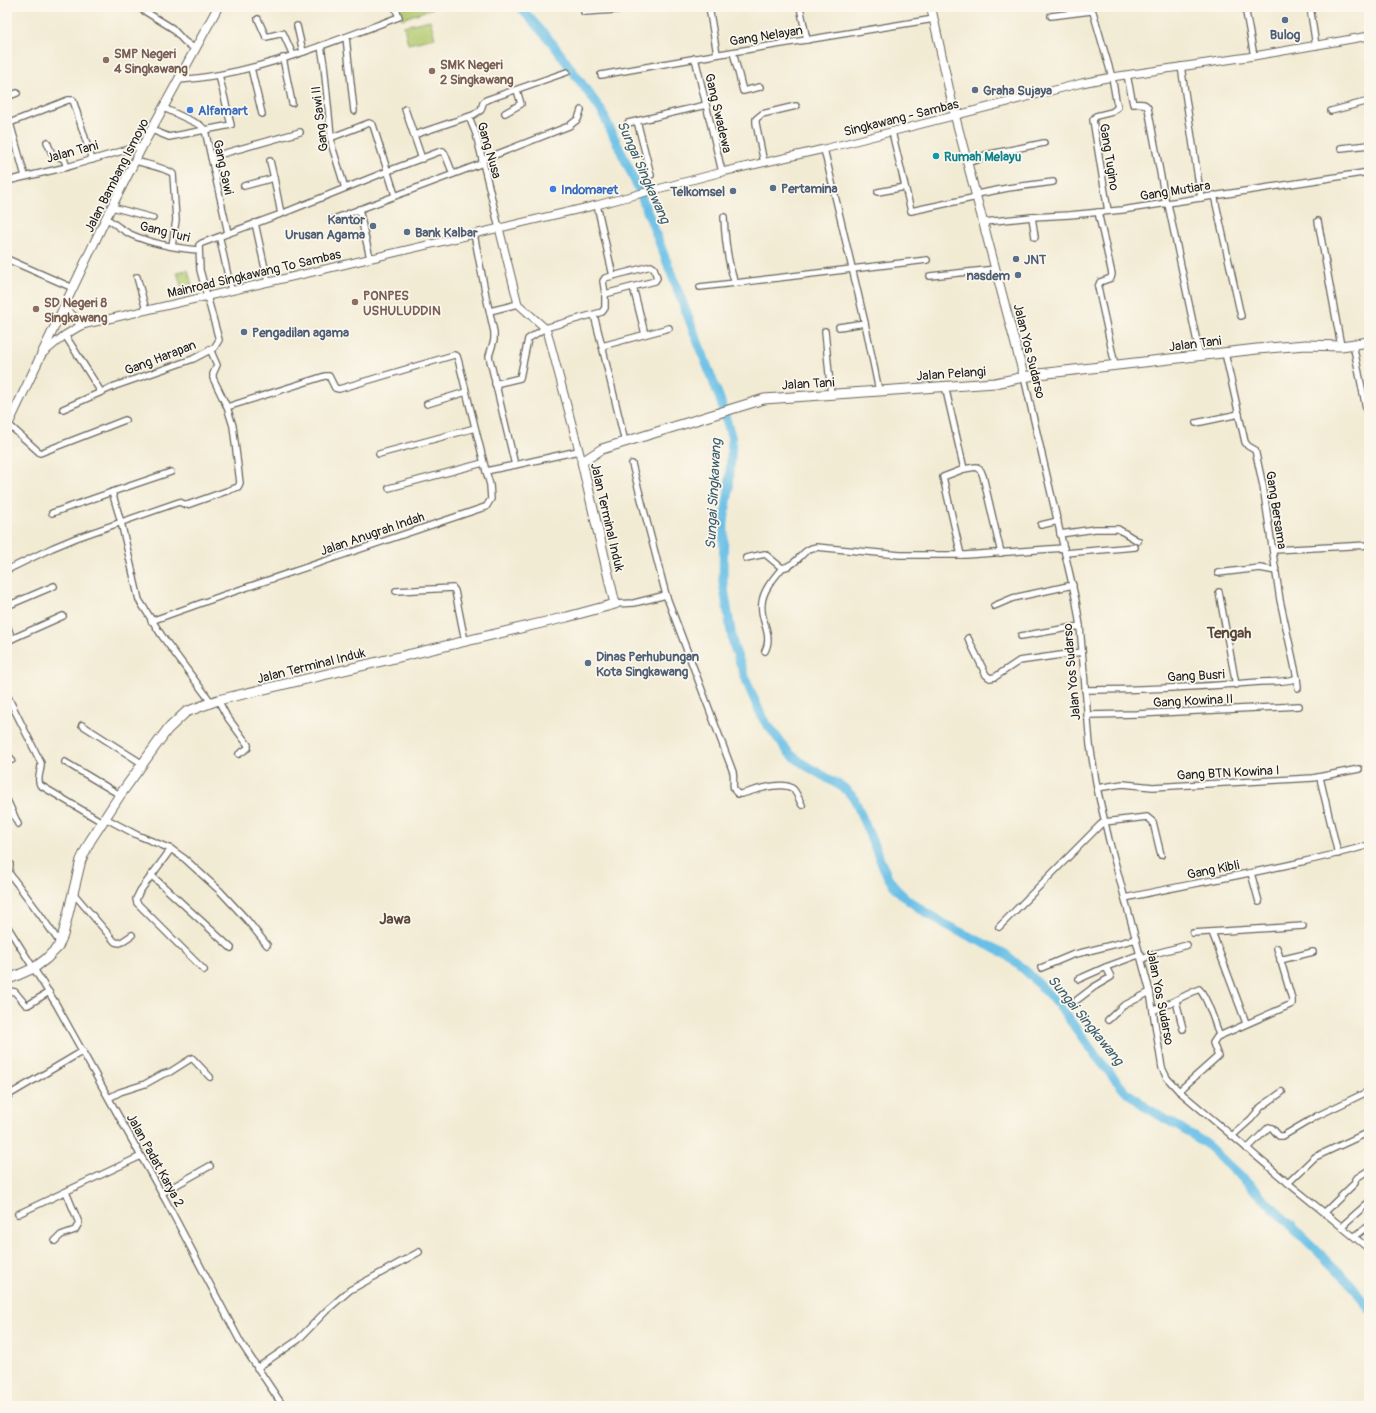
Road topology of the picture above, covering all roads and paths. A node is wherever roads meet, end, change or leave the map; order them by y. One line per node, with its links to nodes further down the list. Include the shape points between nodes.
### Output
1 (138, 7): 21 (street, via 172,28)
2 (218, 7): 21 (main road, Jalan Bambang Ismoyo)
3 (395, 7): 17 (street, via 399,17)
4 (630, 7): 10 (street)
5 (709, 7): 24 (street)
6 (800, 7): 18 (street)
7 (931, 7): 14 (main road, Jalan Yos Sudarso)
8 (1245, 7): 26 (street)
9 (1310, 7): 20 (street)
10 (615, 8): 11 (street)
11 (584, 12)
12 (1051, 16): 35 (street, via 1093,12)
13 (258, 19): 25 (street, via 266,36 283,33)
14 (934, 19): 18 (street, Gang Nelayan); 52 (main road, Jalan Yos Sudarso)
15 (297, 26): 22 (street)
16 (1369, 36): 20 (street, Singkawang - Sambas)
17 (346, 37): 19 (street); 47 (street)
18 (807, 40): 23 (street, Gang Nelayan)
19 (321, 46): 22 (street); 62 (street, Gang Sawi II)
20 (1316, 46): 26 (street, Singkawang - Sambas)
21 (192, 47): 36 (main road, Jalan Bambang Ismoyo)
22 (303, 52): 25 (street)
23 (733, 52): 24 (street, Gang Nelayan); 37 (street, via 743,91)
24 (717, 54): 28 (street, Gang Nelayan)
25 (293, 55): 27 (street)
26 (1254, 56): 29 (street, Singkawang - Sambas)
27 (283, 58): 30 (street); 42 (street)
28 (695, 58): 33 (street, Gang Nelayan); 43 (street, Gang Swadewa)
29 (1181, 66): 34 (street, Singkawang - Sambas); 95 (street)
30 (251, 68): 32 (street); 51 (street)
31 (567, 72): 38 (street, Gang Nusa)
32 (219, 75): 36 (street); 58 (street, via 231,124)
33 (601, 75)
34 (1127, 75): 35 (street, Singkawang - Sambas); 97 (street, via 1133,104 1145,104 1148,108)
35 (1112, 77): 52 (street, Singkawang - Sambas); 100 (street, Gang Tugino, via 1118,107 1112,112 1096,116 1093,120)
36 (179, 80): 45 (main road, Jalan Bambang Ismoyo)
37 (760, 87)
38 (516, 90): 50 (street, via 521,104); 53 (street, Gang Nusa, via 484,101 481,110)
39 (17, 93): 40 (street)
40 (7, 97)
41 (1369, 101): 49 (street)
42 (292, 103)
43 (706, 105): 54 (street); 79 (street, Gang Swadewa)
44 (796, 106): 76 (street, via 762,114 756,119)
45 (164, 108): 57 (main road, Jalan Bambang Ismoyo); 58 (street, via 200,125)
46 (405, 109): 61 (street)
47 (354, 110)
48 (581, 110): 74 (street, via 578,119 569,126)
49 (1331, 111)
50 (505, 113)
51 (262, 114)
52 (955, 116): 60 (street, Singkawang - Sambas); 75 (main road, Jalan Yos Sudarso)
53 (469, 117): 61 (street); 74 (street, Gang Nusa)
54 (637, 121): 56 (street); 83 (street)
55 (9, 123): 71 (street, via 73,100); 81 (street)
56 (628, 123)
57 (152, 130): 58 (street, Gang Sawi, via 169,137); 65 (main road, Jalan Bambang Ismoyo)
58 (205, 130): 69 (street, Gang Sawi)
59 (300, 132): 69 (street)
60 (892, 132): 68 (street, Singkawang - Sambas); 88 (street)
61 (414, 135): 70 (street)
62 (330, 138): 78 (street, via 371,124); 89 (street, Gang Sawi II)
63 (47, 142): 77 (street, via 53,154 61,157)
64 (1044, 142): 75 (street, via 985,155)
65 (141, 146): 71 (street, Jalan Tani); 72 (main road, Jalan Bambang Ismoyo)
66 (1369, 146): 67 (street)
67 (1342, 148)
68 (824, 149): 76 (street, Singkawang - Sambas); 122 (street)
69 (211, 156): 112 (street, Gang Sawi)
70 (422, 159): 78 (street); 82 (street, via 443,151)
71 (92, 160): 77 (street, Jalan Tani)
72 (136, 161): 98 (main road, Jalan Bambang Ismoyo); 116 (street, via 173,174 176,220)
73 (270, 161): 84 (street)
74 (482, 161): 82 (street); 111 (street, Gang Nusa)
75 (968, 162): 94 (main road, Jalan Yos Sudarso)
76 (764, 163): 79 (street, Singkawang - Sambas)
77 (66, 164): 81 (street, Jalan Tani)
78 (388, 171): 89 (street); 93 (street)
79 (722, 172): 90 (street, Singkawang - Sambas)
80 (1369, 172): 92 (street, Gang Mutiara)
81 (24, 173): 85 (street, Jalan Tani)
82 (453, 174): 93 (street)
83 (651, 175)
84 (274, 178): 87 (street); 102 (street)
85 (7, 181)
86 (1053, 182): 94 (street, via 1008,188)
87 (244, 186)
88 (905, 187): 91 (street); 94 (street, via 911,211)
89 (345, 188): 102 (street)
90 (652, 190): 96 (street, Mainroad Singkawang To Sambas)
91 (878, 192)
92 (1214, 195): 95 (street, Gang Mutiara); 139 (street)
93 (395, 196): 99 (street)
94 (977, 196): 109 (main road, Jalan Yos Sudarso)
95 (1201, 198): 97 (street, Gang Mutiara)
96 (597, 204): 111 (street, Mainroad Singkawang To Sambas); 123 (street)
97 (1167, 204): 100 (street, Gang Mutiara); 155 (street)
98 (112, 207): 105 (main road, Jalan Bambang Ismoyo); 106 (street)
99 (359, 209): 107 (street); 118 (street)
100 (1108, 211): 101 (street, Gang Mutiara)
101 (1098, 212): 104 (street, Gang Mutiara); 156 (street, via 1112,274 1111,278 1100,282 1098,287)
102 (281, 214): 110 (street)
103 (724, 217): 127 (street, via 725,240)
104 (1032, 217): 109 (street, Gang Mutiara); 114 (street)
105 (106, 218): 116 (street, Gang Turi, via 132,235); 130 (main road, Jalan Bambang Ismoyo)
106 (153, 218)
107 (331, 220)
108 (1318, 221): 151 (street)
109 (984, 222): 121 (main road, Jalan Yos Sudarso)
110 (255, 223): 112 (street); 126 (street)
111 (499, 228): 113 (street, Mainroad Singkawang To Sambas); 134 (street)
112 (228, 233): 117 (street, Gang Turi, via 202,243)
113 (474, 234): 118 (street, Mainroad Singkawang To Sambas); 137 (street)
114 (1035, 237)
115 (220, 239): 131 (street)
116 (172, 246): 117 (street, Gang Turi)
117 (198, 250): 133 (street, via 200,270)
118 (370, 258): 126 (street, Mainroad Singkawang To Sambas)
119 (7, 259): 130 (street)
120 (927, 260): 122 (street)
121 (996, 269): 124 (street); 157 (main road, Jalan Yos Sudarso)
122 (852, 270): 127 (street); 140 (street)
123 (613, 276): 128 (street, via 653,266 657,280); 132 (street, via 603,281)
124 (930, 276)
125 (137, 277): 136 (street)
126 (268, 282): 131 (street, Mainroad Singkawang To Sambas)
127 (735, 283): 129 (street)
128 (633, 287): 132 (street); 146 (street)
129 (700, 287)
130 (73, 288): 135 (main road, Jalan Bambang Ismoyo)
131 (231, 290): 133 (street, Mainroad Singkawang To Sambas)
132 (605, 294): 138 (street, via 604,310)
133 (208, 296): 136 (street, Mainroad Singkawang To Sambas); 152 (street, Gang Harapan, via 219,340 214,348)
134 (518, 304): 137 (street); 143 (street)
135 (64, 308): 141 (main road); 154 (main road, Jalan Bambang Ismoyo)
136 (146, 310): 141 (street, Mainroad Singkawang To Sambas)
137 (490, 311): 158 (street, via 494,340 489,356)
138 (594, 315): 143 (street); 150 (street)
139 (1241, 316)
140 (865, 323): 142 (street); 160 (street)
141 (82, 325): 147 (street, Mainroad Singkawang To Sambas)
142 (839, 327)
143 (545, 328): 158 (street, via 528,340 520,378); 174 (street, Jalan Terminal Induk, via 552,346)
144 (669, 328): 146 (street)
145 (825, 331): 163 (street)
146 (646, 334): 150 (street)
147 (65, 335): 154 (street, Mainroad Singkawang To Sambas); 161 (street)
148 (1369, 342): 149 (highway, Jalan Tani)
149 (1353, 344): 151 (highway, Jalan Tani); 170 (street)
150 (602, 346): 173 (street)
151 (1341, 346): 153 (highway, Jalan Tani, via 1287,346)
152 (210, 349): 161 (street, Gang Harapan, via 193,358); 165 (street, via 218,365 213,378)
153 (1225, 353): 155 (highway, Jalan Tani); 167 (street, Gang Bersama)
154 (40, 356): 171 (main road, Mainroad Singkawang To Sambas)
155 (1200, 356): 156 (highway, Jalan Tani)
156 (1115, 365): 157 (highway, Jalan Tani)
157 (1024, 378): 159 (highway, Jalan Pelangi, via 996,383); 186 (street, Jalan Yos Sudarso)
158 (495, 384): 179 (street)
159 (945, 386): 160 (highway, Jalan Pelangi); 180 (street)
160 (879, 391): 163 (highway, Jalan Tani)
161 (100, 392): 166 (street, Gang Harapan)
162 (466, 392): 164 (street); 165 (street, Jalan Anugrah Indah, via 458,358 452,355 339,389 335,388 329,376 325,376); 172 (street, Jalan Anugrah Indah)
163 (832, 395): 173 (highway, Jalan Tani, via 764,399)
164 (427, 404)
165 (227, 407): 187 (street, via 233,426 240,482 238,487 187,504 179,502)
166 (63, 409)
167 (1239, 414): 169 (street); 194 (street, Gang Bersama, via 1245,442 1256,451)
168 (125, 420): 171 (street, via 40,454)
169 (1196, 423)
170 (1369, 423)
171 (8, 426)
172 (475, 428): 175 (street); 177 (street, Jalan Anugrah Indah)
173 (625, 442): 176 (highway, Jalan Tani, via 602,449)
174 (578, 451): 176 (street, Jalan Terminal Induk); 179 (street)
175 (379, 454)
176 (582, 462): 207 (highway, Jalan Terminal Induk)
177 (483, 463): 181 (street, Jalan Anugrah Indah); 183 (street)
178 (632, 464): 206 (street)
179 (515, 465): 181 (street)
180 (964, 469): 195 (street, via 976,468 982,472); 196 (street, via 945,475 943,480)
181 (486, 471): 211 (street, Jalan Anugrah Indah, via 491,499 486,507)
182 (171, 472): 184 (street)
183 (389, 488)
184 (112, 492): 185 (street); 187 (street)
185 (52, 513)
186 (1058, 521): 188 (street); 189 (street, Jalan Yos Sudarso)
187 (121, 522): 199 (street, via 64,543); 211 (street, via 139,600)
188 (1041, 525)
189 (1060, 534): 190 (street, via 1111,529 1121,530); 193 (street, Jalan Yos Sudarso)
190 (1138, 541)
191 (1369, 545): 194 (street)
192 (1135, 547): 193 (street)
193 (1064, 550): 195 (street); 202 (street, Jalan Yos Sudarso)
194 (1273, 550): 200 (street, Gang Bersama)
195 (1001, 553): 196 (street)
196 (961, 555): 198 (street, via 900,555 816,547 806,550 792,565)
197 (746, 558): 198 (street, via 765,554)
198 (782, 568): 218 (street, via 767,588 762,603 769,637)
199 (7, 570)
200 (1276, 571): 201 (street, via 1260,568); 220 (street, Gang Bersama)
201 (1218, 573)
202 (1073, 585): 209 (street, via 1013,598); 213 (street, Jalan Yos Sudarso)
203 (54, 586): 208 (street)
204 (396, 591): 217 (street, via 453,588)
205 (1218, 592): 221 (street)
206 (666, 595): 207 (street, via 634,603); 239 (street, via 732,770 733,788 738,794 789,787 794,790)
207 (615, 604): 217 (highway, Jalan Terminal Induk)
208 (7, 606)
209 (994, 606)
210 (64, 616): 216 (street)
211 (152, 621): 225 (street)
212 (7, 625): 216 (street)
213 (1080, 626): 214 (street); 219 (street, Jalan Yos Sudarso)
214 (1021, 636)
215 (968, 638): 219 (street, via 986,675 990,678 1019,661)
216 (10, 640)
217 (465, 642): 225 (highway, Jalan Terminal Induk)
218 (765, 651)
219 (1082, 652): 223 (street, Jalan Yos Sudarso)
220 (1297, 678): 221 (street, Gang Busri); 222 (street)
221 (1236, 685): 223 (street, Gang Busri)
222 (1298, 688)
223 (1085, 690): 227 (street, Jalan Yos Sudarso)
224 (7, 695): 240 (street, via 41,764 38,780 40,785)
225 (215, 701): 230 (street, via 249,747); 233 (highway, Jalan Terminal Induk, via 189,710 181,716 167,730)
226 (1299, 706): 227 (street, Gang Kowina II)
227 (1087, 715): 236 (street, Jalan Yos Sudarso)
228 (82, 725): 233 (street)
229 (7, 753): 231 (street)
230 (239, 754)
231 (12, 760)
232 (66, 762): 237 (street)
233 (143, 764): 237 (highway, Jalan Terminal Induk)
234 (1359, 769): 235 (street, Gang BTN Kowina I)
235 (1320, 778): 236 (street, Gang BTN Kowina I, via 1152,787 1123,784); 245 (street)
236 (1097, 788): 241 (street, Jalan Yos Sudarso)
237 (120, 795): 240 (highway, Jalan Terminal Induk)
238 (7, 800): 242 (street)
239 (802, 805)
240 (103, 820): 244 (street); 250 (highway, Jalan Terminal Induk, via 84,853)
241 (1104, 822): 246 (street, via 1147,817 1152,822); 251 (street, Jalan Yos Sudarso); 255 (street)
242 (18, 824)
243 (1369, 845): 245 (street, Gang Kibli)
244 (171, 848): 249 (street); 261 (street, via 220,891)
245 (1338, 854): 248 (street, Gang Kibli)
246 (1161, 855)
247 (10, 864): 260 (street, via 9,874)
248 (1251, 873): 251 (street, Gang Kibli); 252 (street)
249 (151, 875): 263 (street); 271 (street, via 138,896 138,905)
250 (74, 894): 258 (street, via 115,942 120,943); 260 (highway, Jalan Terminal Induk)
251 (1125, 898): 259 (street, Jalan Yos Sudarso)
252 (1259, 902)
253 (7, 926): 269 (street, Jalan Padat Karya 2)
254 (1303, 926): 256 (street)
255 (999, 927)
256 (1212, 932): 257 (street); 281 (street)
257 (1193, 933)
258 (132, 935)
259 (1136, 938): 266 (street, Jalan Yos Sudarso); 270 (street, via 1072,955)
260 (60, 943): 269 (highway, Jalan Terminal Induk)
261 (267, 945)
262 (1187, 945): 266 (street)
263 (232, 948)
264 (1276, 948): 267 (street)
265 (1313, 952): 267 (street)
266 (1141, 957): 268 (street); 276 (street, Jalan Yos Sudarso)
267 (1280, 960): 281 (street, via 1292,1004)
268 (1106, 967): 272 (street); 277 (street, via 1111,977)
269 (34, 968): 273 (highway, Jalan Terminal Induk); 275 (street, Jalan Padat Karya 2)
270 (1041, 968)
271 (204, 970)
272 (1079, 979)
273 (7, 980)
274 (10, 990): 275 (street, via 26,1005)
275 (49, 992): 284 (street, Jalan Padat Karya 2)
276 (1150, 992): 279 (street, Jalan Yos Sudarso); 280 (street, via 1123,1006)
277 (1077, 1000)
278 (1176, 1001): 279 (street); 282 (street); 283 (street, via 1200,990)
279 (1153, 1011): 286 (street, Jalan Yos Sudarso, via 1164,1074)
280 (1108, 1020)
281 (1246, 1023): 283 (street)
282 (1184, 1029)
283 (1219, 1035): 286 (street, via 1213,1043 1218,1056)
284 (82, 1051): 289 (street); 290 (street, Jalan Padat Karya 2)
285 (210, 1077): 290 (street, via 192,1058 170,1072)
286 (1180, 1091): 292 (street, Jalan Yos Sudarso)
287 (1369, 1091): 293 (street, via 1312,1118 1283,1136 1269,1127)
288 (1282, 1092): 292 (street, via 1261,1107)
289 (7, 1096)
290 (109, 1098): 294 (street, Jalan Padat Karya 2)
291 (1369, 1132): 297 (street, via 1315,1157)
292 (1232, 1136): 293 (street, Jalan Yos Sudarso)
293 (1247, 1149): 297 (street, Jalan Yos Sudarso)
294 (141, 1156): 298 (street); 299 (street, Jalan Padat Karya 2)
295 (210, 1166): 299 (street)
296 (1369, 1170): 301 (street, via 1355,1179 1355,1183)
297 (1288, 1183): 301 (street, Jalan Yos Sudarso)
298 (66, 1192): 302 (street); 306 (street, via 79,1223 74,1230 61,1235)
299 (162, 1193): 309 (street, Jalan Padat Karya 2, via 233,1329)
300 (1369, 1202): 303 (street)
301 (1325, 1212): 303 (street, Jalan Yos Sudarso)
302 (18, 1214)
303 (1342, 1226): 305 (street, Jalan Yos Sudarso)
304 (1369, 1226): 305 (street)
305 (1355, 1236): 307 (street, Jalan Yos Sudarso)
306 (55, 1241)
307 (1369, 1249)
308 (420, 1252): 309 (street, via 350,1290 298,1340)
309 (257, 1368): 310 (street, Jalan Padat Karya 2)
310 (283, 1406)

